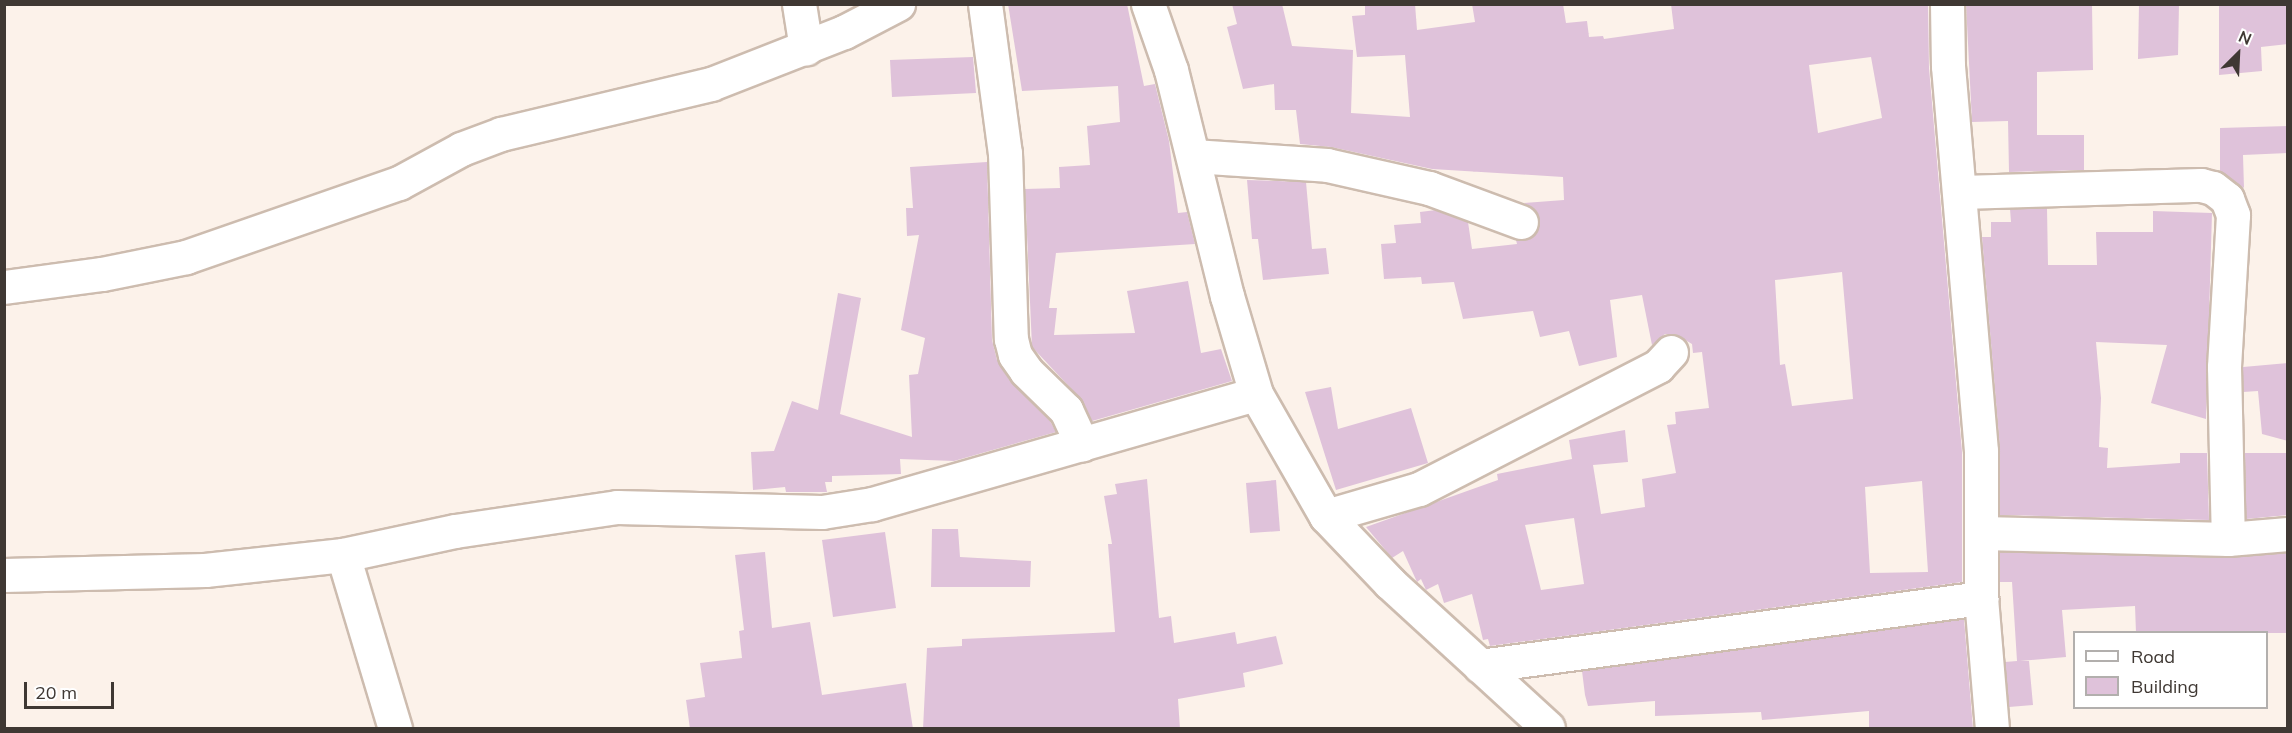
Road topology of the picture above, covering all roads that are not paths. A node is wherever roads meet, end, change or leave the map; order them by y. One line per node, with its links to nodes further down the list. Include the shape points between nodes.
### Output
1 (799, 4): 6 (street)
2 (898, 4): 6 (street)
3 (985, 4): 13 (street, via 1005,153 1011,339 1015,355 1026,371 1066,410)
4 (1148, 4): 7 (street, via 1171,70)
5 (1947, 4): 8 (street, via 1948,66)
6 (806, 48): 10 (street, via 711,84 501,134 461,149 399,183 186,257 102,274)
7 (1193, 156): 9 (street, via 1328,165 1429,188); 12 (street)
8 (1962, 192): 15 (street, via 1981,451); 17 (street, via 2201,185 2213,188 2227,199 2234,216 2224,367)
9 (1521, 222)
10 (4, 286)
11 (1671, 352): 14 (street, via 1658,366 1419,489)
12 (1256, 394): 13 (street); 14 (street)
13 (1082, 444): 18 (street, via 873,504 822,512 617,507 455,531)
14 (1326, 516): 21 (street, via 1390,583)
15 (1982, 533): 17 (street); 20 (street)
16 (2288, 534): 17 (street)
17 (2228, 539)
18 (343, 555): 19 (street, via 205,570); 22 (street)
19 (4, 575)
20 (1981, 598): 21 (street); 24 (street)
21 (1480, 666): 23 (street)
22 (396, 729)
23 (1548, 729)
24 (1992, 729)

